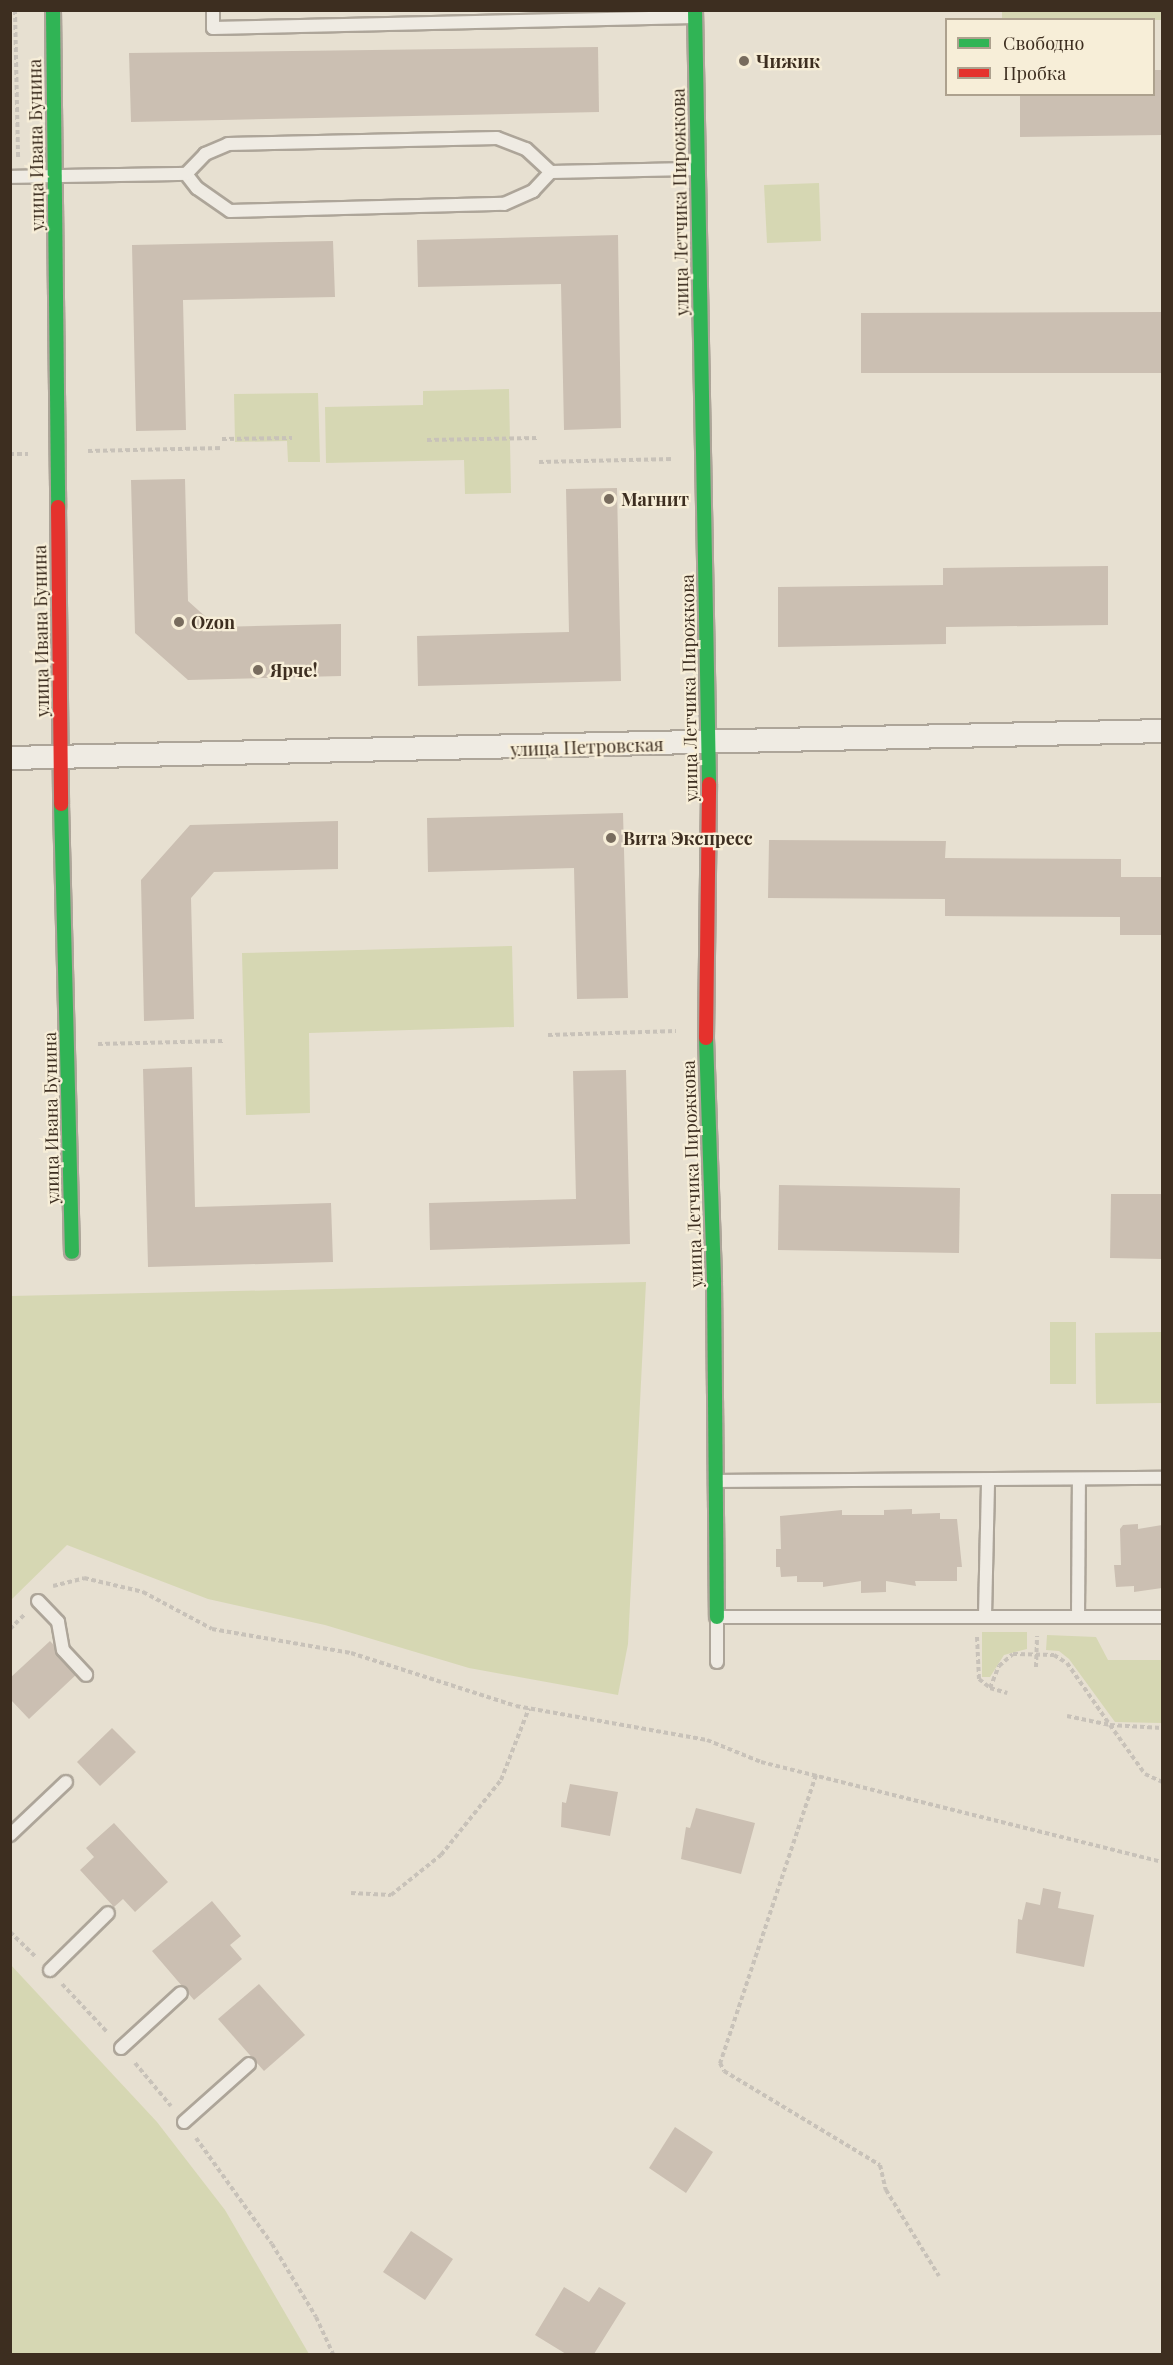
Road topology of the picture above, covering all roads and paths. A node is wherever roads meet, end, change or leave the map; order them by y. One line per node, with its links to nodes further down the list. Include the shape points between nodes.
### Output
1 (15, 10): 6 (path)
2 (53, 10): 10 (street, улица Ивана Бунина)
3 (213, 10): 5 (lane, via 213,28)
4 (695, 14): 5 (lane); 7 (street, улица Летчика Пирожкова)
5 (552, 16)
6 (13, 30): 11 (path)
7 (698, 169): 8 (lane); 18 (street, улица Летчика Пирожкова)
8 (551, 172): 9 (lane, via 526,149 497,138 228,144 205,154); 9 (lane, via 532,191 504,204 230,211 206,195)
9 (186, 174): 10 (lane)
10 (55, 176): 11 (lane); 17 (street, улица Ивана Бунина)
11 (14, 177)
12 (292, 438): 14 (path)
13 (538, 438): 15 (path)
14 (222, 440)
15 (427, 440)
16 (222, 448): 17 (path)
17 (57, 452): 23 (street, улица Ивана Бунина)
18 (703, 458): 19 (path); 21 (street, улица Летчика Пирожкова)
19 (539, 462)
20 (1162, 731): 21 (street, улица Петровская)
21 (709, 743): 23 (street, улица Петровская); 24 (street, улица Летчика Пирожкова)
22 (10, 758): 23 (street, улица Петровская)
23 (60, 758): 27 (street, улица Ивана Бунина)
24 (707, 1031): 25 (path); 31 (street, улица Летчика Пирожкова)
25 (548, 1035)
26 (223, 1041): 27 (path)
27 (67, 1045): 28 (street, улица Ивана Бунина)
28 (72, 1252)
29 (1162, 1478): 30 (lane)
30 (1079, 1480): 32 (lane); 35 (lane)
31 (717, 1481): 32 (lane); 36 (street, улица Летчика Пирожкова)
32 (988, 1481): 34 (lane)
33 (38, 1601): 39 (path); 43 (lane, via 58,1622 63,1650); 46 (path, via 53,1586 84,1578 142,1592 212,1629 351,1653)
34 (981, 1616): 36 (lane); 37 (lane); 44 (path, via 978,1675)
35 (1078, 1616): 37 (lane); 38 (lane)
36 (717, 1617): 41 (lane)
37 (1037, 1617): 40 (path)
38 (1162, 1617)
39 (10, 1629)
40 (1036, 1652): 42 (path); 44 (path, via 1007,1658); 48 (path, via 1065,1661)
41 (717, 1662)
42 (1036, 1667)
43 (86, 1675)
44 (990, 1688): 45 (path)
45 (1007, 1693)
46 (529, 1708): 50 (path, via 707,1740 761,1762); 55 (path, via 501,1779 441,1855 391,1895)
47 (1067, 1716): 48 (path)
48 (1110, 1725): 49 (path); 52 (path, via 1145,1774)
49 (1162, 1728)
50 (816, 1775): 54 (path, via 958,1814); 62 (path, via 720,2063 724,2071 880,2164 886,2190)
51 (66, 1782): 53 (lane)
52 (1162, 1782)
53 (10, 1835)
54 (1162, 1862)
55 (351, 1893)
56 (108, 1913): 57 (lane)
57 (50, 1970)
58 (181, 1993): 59 (lane)
59 (121, 2048)
60 (249, 2064): 61 (lane)
61 (184, 2122)
62 (939, 2276)

